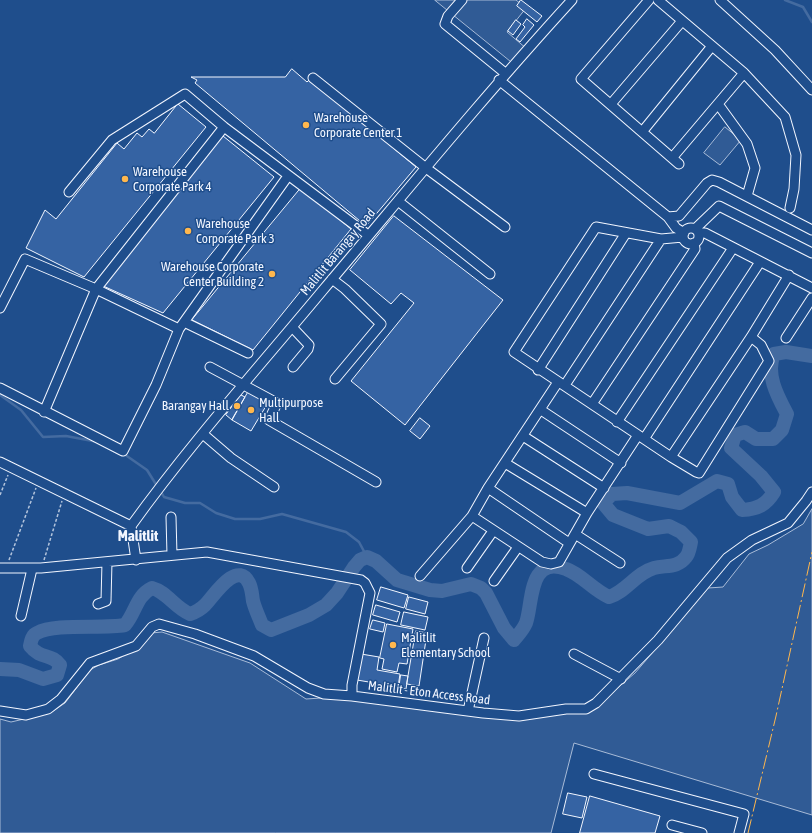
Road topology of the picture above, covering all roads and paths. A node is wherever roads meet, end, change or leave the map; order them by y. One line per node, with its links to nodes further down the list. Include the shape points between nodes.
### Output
1 (462, 0): 8 (street, via 448,16 445,24)
2 (572, 0): 8 (street, Malitlit Barangay Road)
3 (649, 0): 13 (street, via 581,79)
4 (658, 0): 6 (street)
5 (720, 0): 12 (street, via 775,50)
6 (682, 21): 7 (street); 13 (street)
7 (712, 46): 9 (street); 16 (street)
8 (506, 73): 11 (street, Malitlit Barangay Road)
9 (744, 73): 14 (street); 22 (street, via 785,117 796,155)
10 (313, 78): 17 (street)
11 (499, 80): 17 (street, Malitlit Barangay Road); 24 (street)
12 (812, 90)
13 (610, 104): 16 (street)
14 (718, 104): 16 (street, via 676,161); 20 (street, via 747,144 755,168)
15 (224, 127): 18 (street); 19 (street, via 185,94 112,140); 38 (street)
16 (642, 132)
17 (426, 168): 21 (street, Malitlit Barangay Road); 25 (street)
18 (288, 176): 29 (street); 41 (street)
19 (69, 192)
20 (747, 196): 23 (street, via 712,180); 26 (street)
21 (398, 201): 29 (street, Malitlit Barangay Road); 34 (street)
22 (790, 208)
23 (679, 216): 24 (street); 27 (street)
24 (668, 217): 27 (street, via 676,228)
25 (505, 227)
26 (812, 230)
27 (690, 232): 30 (street); 31 (street, via 705,233); 32 (street, via 719,206); 53 (street, via 698,239 694,244 695,249)
28 (626, 233): 30 (street); 48 (street); 48 (street, via 596,227 514,352)
29 (368, 235): 36 (street, Malitlit Barangay Road)
30 (661, 239): 50 (street)
31 (733, 248): 33 (street); 56 (street)
32 (812, 253)
33 (760, 262): 35 (street); 59 (street)
34 (490, 274)
35 (789, 275): 37 (street); 43 (street)
36 (332, 279): 42 (street, Malitlit Barangay Road); 49 (street, via 381,324)
37 (812, 288)
38 (96, 289): 40 (street, via 25,259); 41 (street); 55 (street)
39 (812, 298): 44 (street)
40 (0, 308)
41 (182, 326): 45 (street); 55 (street, via 123,451)
42 (292, 327): 47 (street, via 309,346); 51 (street, Malitlit Barangay Road)
43 (751, 337): 60 (street); 60 (street, via 761,345 769,361 702,470 696,472)
44 (786, 338)
45 (248, 353)
46 (210, 367): 51 (street)
47 (293, 367)
48 (538, 370): 50 (street)
49 (335, 379)
50 (561, 383): 53 (street); 54 (street)
51 (244, 385): 57 (street, Malitlit Barangay Road); 66 (street, via 277,403 269,420)
52 (0, 388): 55 (street)
53 (592, 404): 56 (street)
54 (541, 410): 58 (street); 63 (street)
55 (44, 412)
56 (618, 422): 59 (street)
57 (203, 434): 67 (street, via 231,458); 76 (street, Malitlit Barangay Road)
58 (523, 436): 62 (street); 69 (street)
59 (641, 437): 60 (street); 63 (street)
60 (670, 457)
61 (0, 462): 64 (street)
62 (505, 462): 68 (street); 73 (street)
63 (621, 463): 69 (street)
64 (11, 467): 65 (street); 72 (path)
65 (39, 481): 71 (street); 85 (path)
66 (376, 482)
67 (274, 487)
68 (488, 488): 74 (street); 79 (street)
69 (604, 488): 73 (street)
70 (812, 492): 94 (street, Malitlit - Eton Access Road, via 788,523 752,540 727,558 658,640)
71 (64, 493): 76 (street); 86 (path)
72 (0, 495)
73 (587, 513): 78 (street)
74 (472, 516): 77 (street); 88 (street)
75 (171, 517): 81 (street)
76 (131, 526): 82 (street)
77 (493, 530): 80 (street); 87 (street)
78 (575, 534): 79 (street); 84 (street)
79 (569, 543): 80 (street, via 559,562 550,564)
80 (518, 547): 89 (street)
81 (172, 555): 82 (street); 95 (street, via 207,552 361,580 365,583 370,593)
82 (136, 560): 83 (street)
83 (107, 562): 86 (street); 90 (street, via 106,601)
84 (620, 563)
85 (3, 568): 86 (street)
86 (37, 568): 91 (street)
87 (467, 568)
88 (420, 576)
89 (494, 581)
90 (98, 604)
91 (21, 616)
92 (484, 638): 97 (street)
93 (574, 654): 94 (street)
94 (621, 678): 97 (street, Malitlit - Eton Access Road, via 596,703 586,709 520,716)
95 (352, 696): 96 (street, Malitlit - Eton Access Road, via 324,694 308,688 254,656 195,634 159,624 152,627 136,646 90,663 61,699 48,709 26,715); 97 (street, Malitlit - Eton Access Road)
96 (0, 711)
97 (468, 711)
98 (594, 774): 101 (street, via 744,814)
99 (672, 825): 100 (street)
100 (702, 833)
101 (739, 833)

